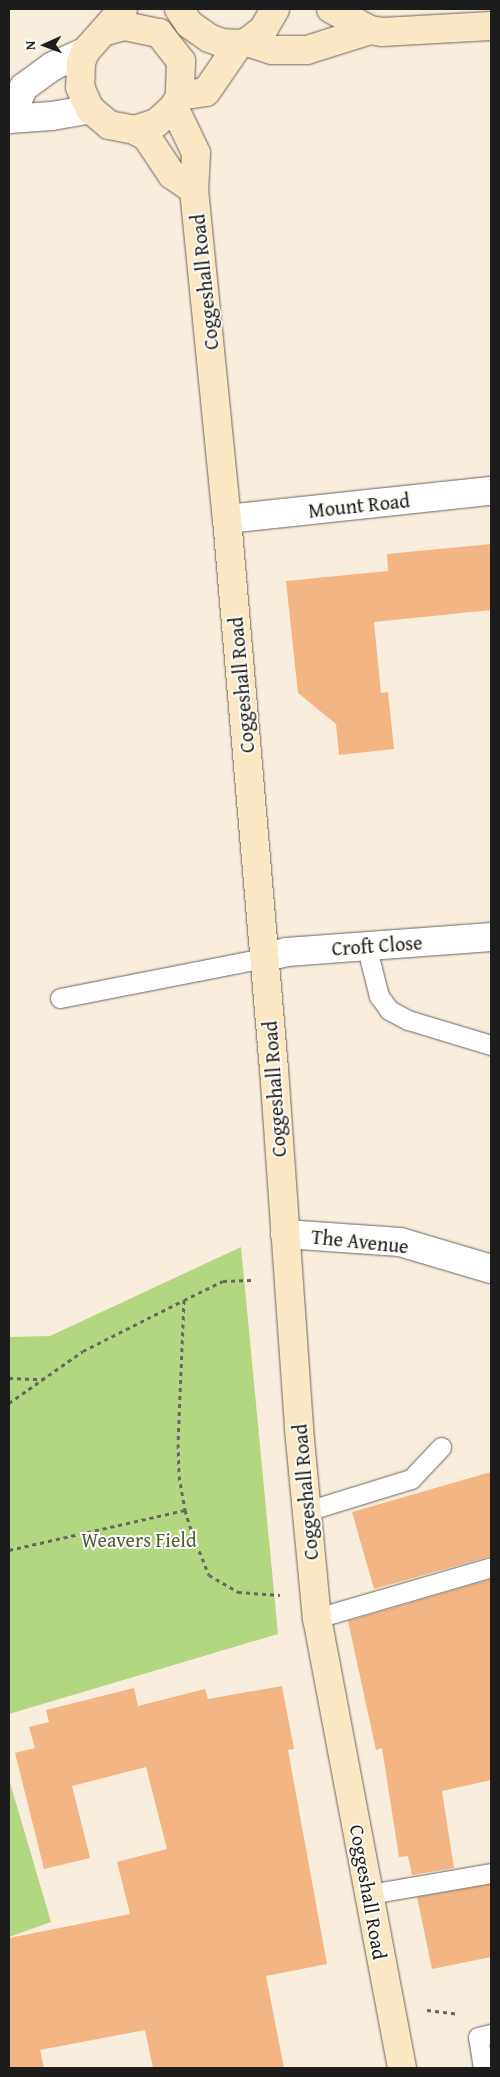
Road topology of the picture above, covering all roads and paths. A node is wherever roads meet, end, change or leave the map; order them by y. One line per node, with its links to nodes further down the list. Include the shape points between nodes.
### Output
1 (123, 9): 7 (main road)
2 (179, 9): 8 (main road, via 189,24 209,38 222,43)
3 (275, 9): 8 (main road, via 263,30)
4 (331, 9): 6 (main road)
5 (491, 26): 6 (main road)
6 (370, 30): 8 (main road, via 307,50 272,50)
7 (106, 31): 9 (main road); 10 (main road, via 125,26 159,33 181,61)
8 (243, 43): 10 (main road, via 206,92)
9 (86, 52): 11 (main road, Coggeshall Road, via 81,63 80,87); 12 (street, via 53,66 24,87)
10 (177, 101): 13 (main road, via 156,123); 14 (main road, via 196,153)
11 (90, 109): 12 (street); 13 (main road, Coggeshall Road, via 109,125)
12 (9, 119)
13 (134, 130): 14 (main road, Coggeshall Road, via 146,136 172,175)
14 (194, 190): 16 (main road, Coggeshall Road)
15 (491, 491): 16 (street, Mount Road)
16 (227, 519): 19 (main road, Coggeshall Road)
17 (491, 937): 18 (street, Croft Close)
18 (366, 946): 19 (street, Croft Close, via 287,952); 21 (lane, via 379,996 389,1010 408,1020)
19 (263, 958): 20 (lane); 22 (main road, Coggeshall Road)
20 (60, 998)
21 (491, 1045)
22 (285, 1234): 23 (street, The Avenue, via 400,1242); 24 (main road, Coggeshall Road)
23 (491, 1269)
24 (288, 1278): 25 (path, via 223,1281); 31 (main road, Coggeshall Road)
25 (184, 1300): 27 (path, via 83,1351); 30 (path, via 178,1444)
26 (9, 1378): 27 (path)
27 (44, 1379): 28 (path)
28 (9, 1403)
29 (442, 1447): 31 (lane, via 411,1479)
30 (184, 1510): 32 (path); 34 (path, via 208,1575 238,1592)
31 (307, 1511): 34 (main road, Coggeshall Road)
32 (9, 1550)
33 (491, 1567): 34 (lane)
34 (316, 1608): 36 (main road, Coggeshall Road)
35 (491, 1873): 36 (lane)
36 (370, 1894): 37 (main road, Coggeshall Road)
37 (391, 2014): 38 (path, via 425,2010 460,2015); 39 (main road, Coggeshall Road)
38 (484, 2035): 40 (lane)
39 (402, 2068)
40 (483, 2068)

